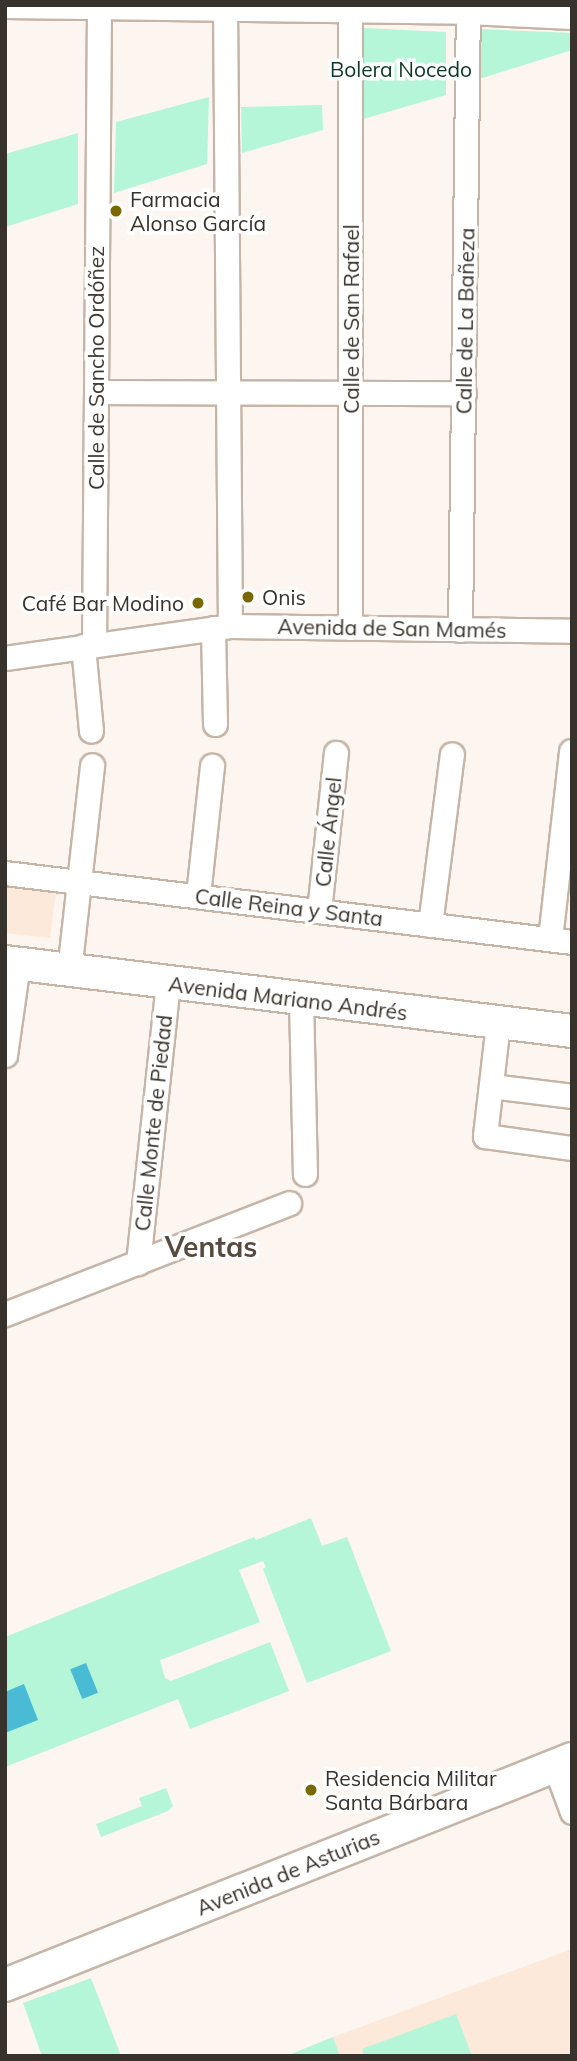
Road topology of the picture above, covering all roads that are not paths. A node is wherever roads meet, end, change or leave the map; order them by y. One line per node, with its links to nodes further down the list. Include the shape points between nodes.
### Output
1 (5, 6): 2 (street)
2 (99, 6): 3 (street); 8 (street, Calle de Sancho Ordóñez)
3 (225, 7): 4 (street); 7 (street)
4 (350, 8): 5 (street); 9 (street, Calle de San Rafael)
5 (467, 8): 6 (street); 10 (street, Calle de La Bañeza)
6 (572, 17)
7 (228, 391): 8 (street); 9 (street); 11 (street)
8 (96, 392): 15 (street, Calle de Sancho Ordóñez)
9 (351, 392): 10 (street); 12 (street, Calle de San Rafael)
10 (464, 393): 13 (street, Calle de La Bañeza)
11 (222, 627): 12 (street, Avenida de San Mamés); 15 (street, Avenida de San Mamés); 17 (street)
12 (350, 628): 13 (street, Avenida de San Mamés)
13 (460, 630): 14 (street, Avenida de San Mamés)
14 (572, 631)
15 (89, 646): 16 (street, Avenida de San Mamés); 18 (street)
16 (5, 659)
17 (215, 724)
18 (91, 731)
19 (571, 751): 29 (street)
20 (337, 753): 27 (street, Calle Ángel)
21 (452, 754): 28 (street)
22 (93, 765): 25 (street)
23 (212, 766): 26 (street)
24 (5, 873): 25 (street, Calle Reina y Santa)
25 (81, 882): 26 (street, Calle Reina y Santa); 31 (street)
26 (198, 895): 27 (street, Calle Reina y Santa)
27 (319, 911): 28 (street, Calle Reina y Santa)
28 (430, 925): 29 (street, Calle Reina y Santa)
29 (561, 941)
30 (12, 963): 31 (main road, Avenida Mariano Andrés); 36 (street)
31 (69, 971): 32 (main road, Avenida Mariano Andrés)
32 (168, 983): 33 (main road, Avenida Mariano Andrés); 42 (street, Calle Monte de Piedad)
33 (301, 999): 34 (main road, Avenida Mariano Andrés); 40 (street)
34 (498, 1023): 35 (main road, Avenida Mariano Andrés); 37 (street)
35 (572, 1031)
36 (5, 1055)
37 (491, 1086): 38 (street); 39 (street, via 485,1136)
38 (572, 1096)
39 (572, 1148)
40 (305, 1174)
41 (289, 1203): 42 (street)
42 (138, 1263): 43 (street)
43 (5, 1314)
44 (563, 1763): 45 (street); 46 (main road, Avenida de Asturias)
45 (572, 1812)
46 (5, 1985)

